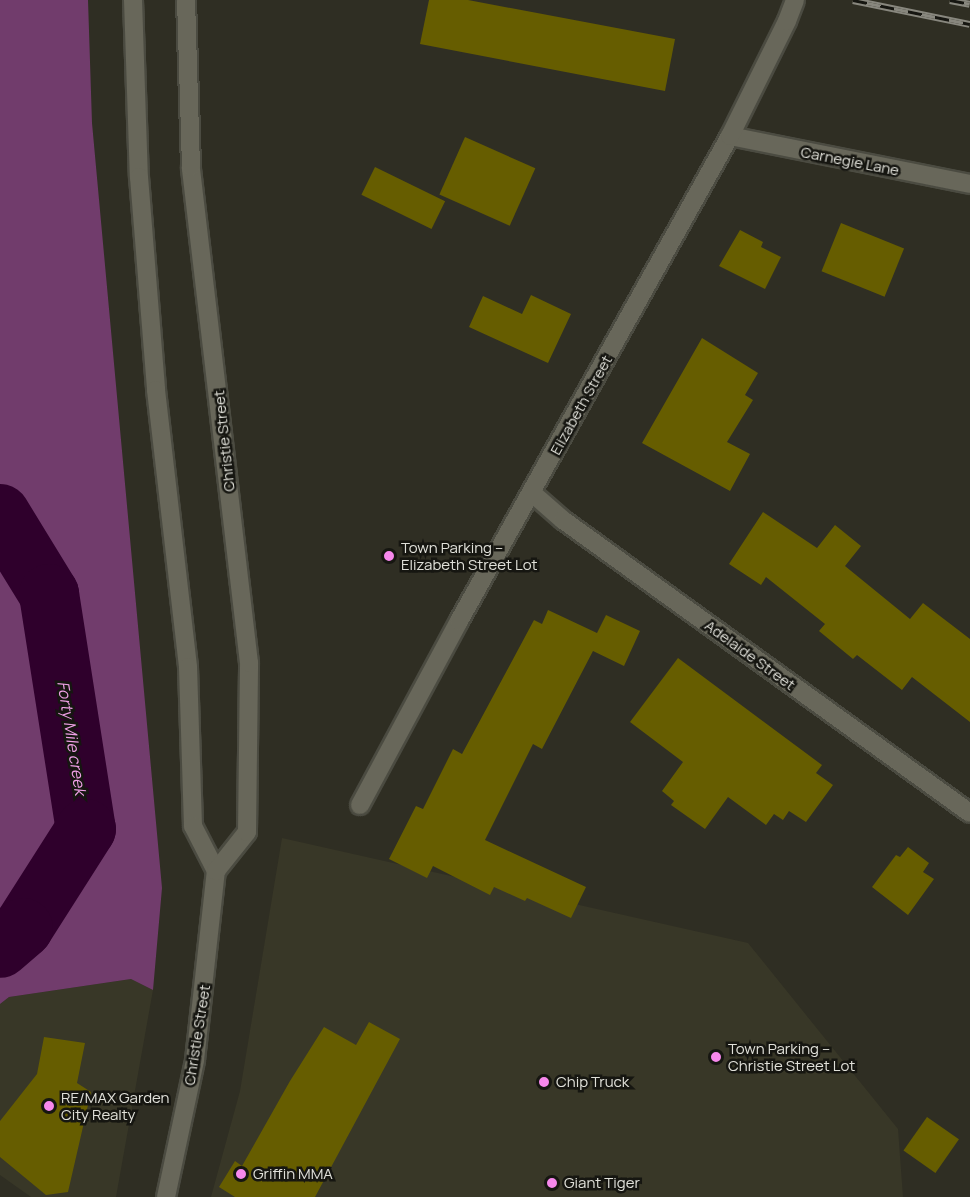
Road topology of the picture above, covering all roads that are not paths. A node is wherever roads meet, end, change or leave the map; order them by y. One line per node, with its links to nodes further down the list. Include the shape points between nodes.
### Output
1 (133, 0): 9 (main road, via 139,177 188,667 193,826)
2 (186, 0): 9 (main road, Christie Street, via 191,167 249,663 247,832)
3 (795, 0): 4 (main road, Elizabeth Street)
4 (730, 136): 5 (main road, Carnegie Lane); 6 (main road, Elizabeth Street)
5 (970, 184)
6 (532, 493): 7 (main road, Elizabeth Street); 8 (main road, Adelaide Street, via 563,520)
7 (360, 805)
8 (970, 813)
9 (216, 871): 10 (main road, Christie Street, via 195,1060)
10 (166, 1197)

